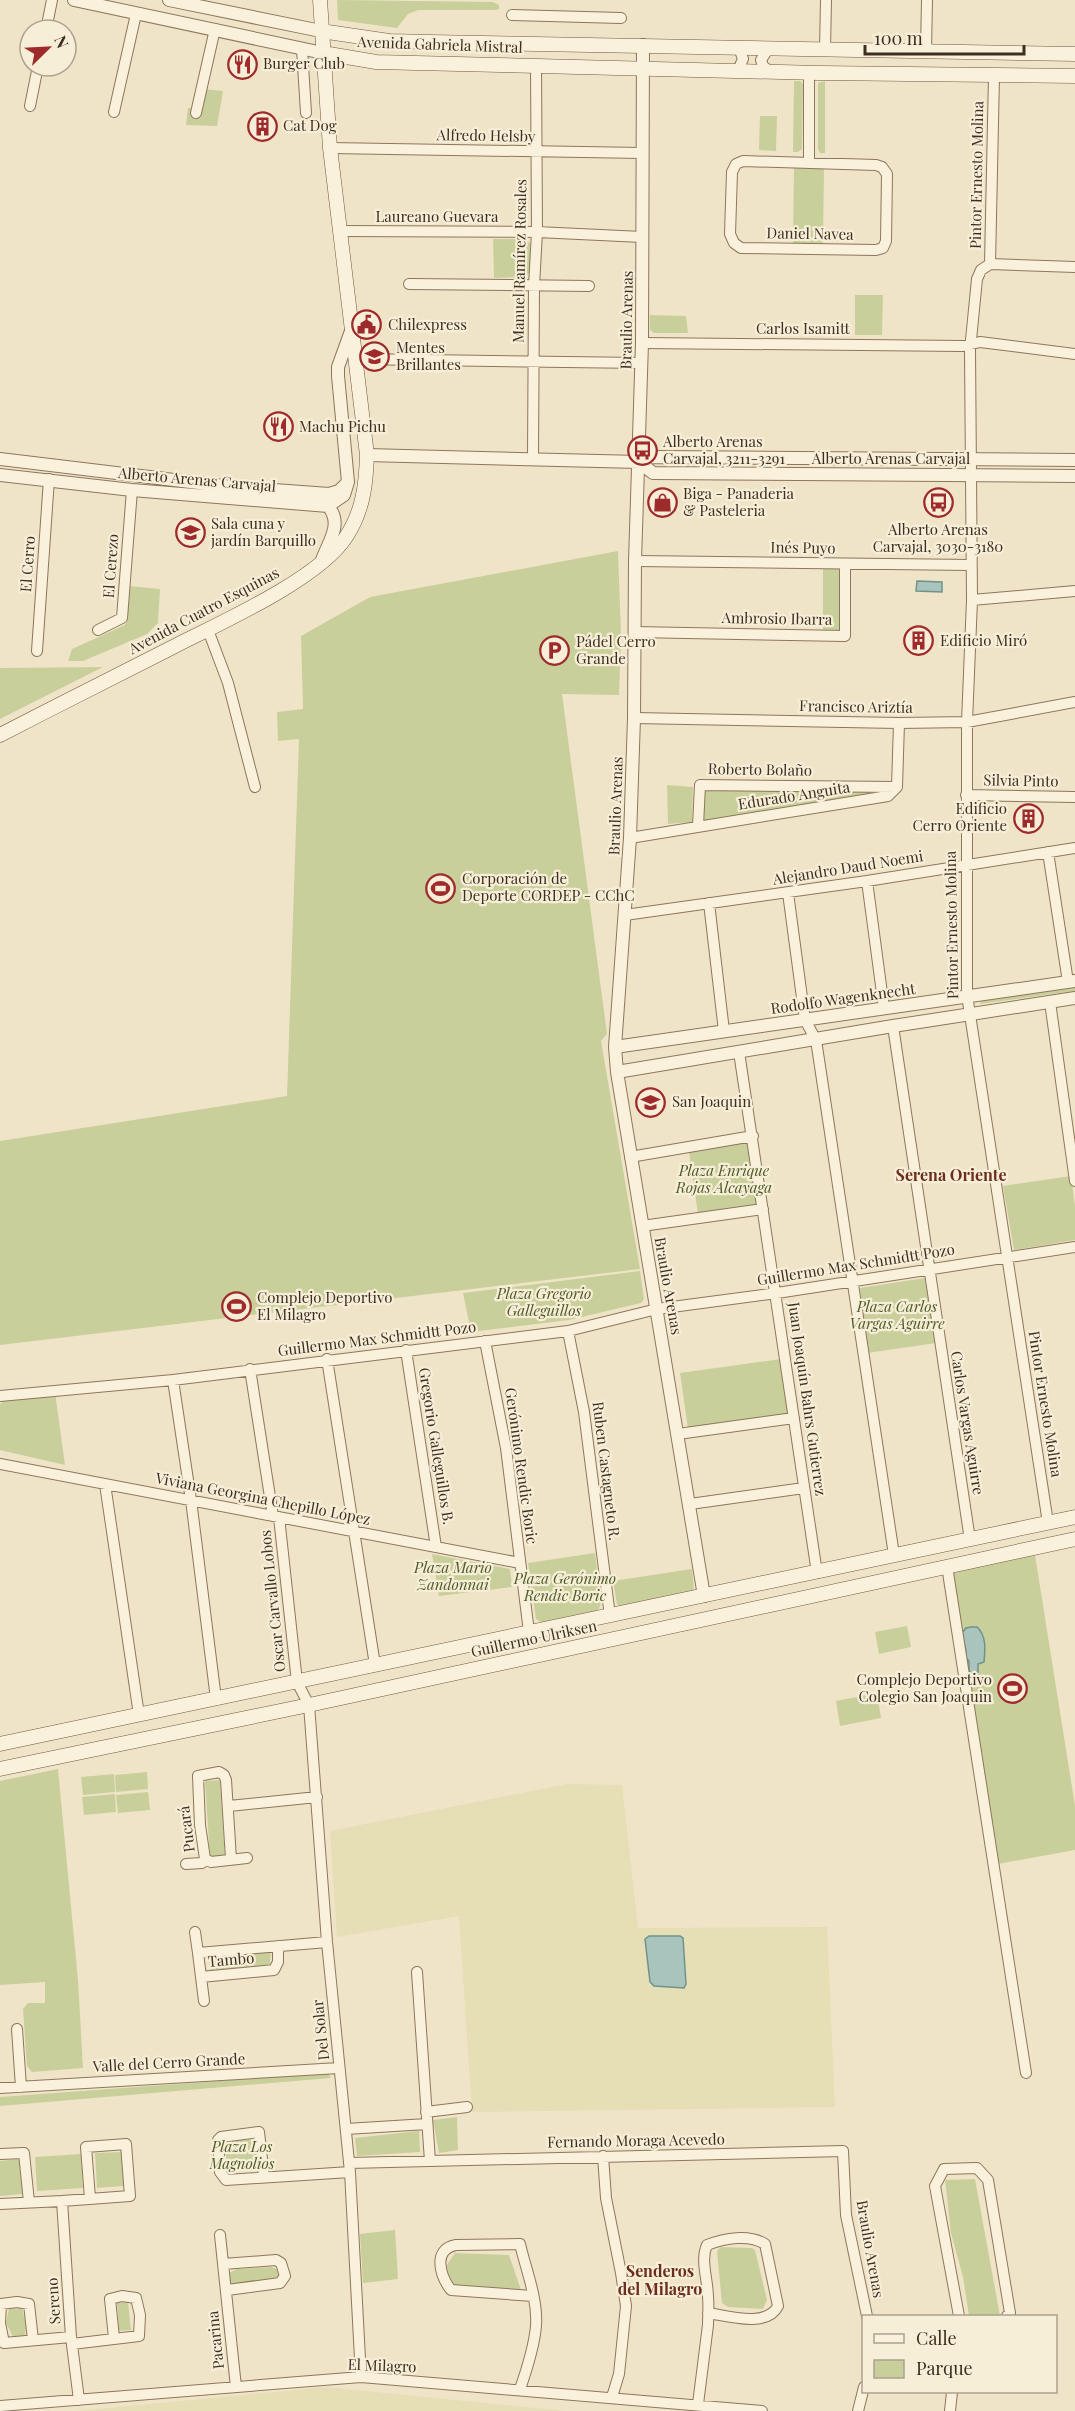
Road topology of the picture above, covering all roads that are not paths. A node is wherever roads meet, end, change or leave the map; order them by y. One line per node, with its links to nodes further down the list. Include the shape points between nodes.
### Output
1 (52, 0): 9 (street)
2 (74, 0): 7 (street, Avenida Gabriela Mistral)
3 (169, 0): 12 (street, Avenida Gabriela Mistral)
4 (320, 0): 12 (main road)
5 (826, 0): 17 (street)
6 (927, 0): 18 (street)
7 (136, 14): 11 (street, Avenida Gabriela Mistral); 30 (street)
8 (512, 15): 10 (street)
9 (48, 18)
10 (621, 18)
11 (215, 29): 15 (street, Avenida Gabriela Mistral); 31 (street)
12 (321, 32): 13 (main road, Avenida Gabriela Mistral, via 389,41); 19 (main road)
13 (643, 45): 14 (main road, Avenida Gabriela Mistral); 22 (street, Braulio Arenas)
14 (739, 48): 16 (main road, Avenida Gabriela Mistral); 23 (street, via 743,59)
15 (303, 49): 19 (street, Avenida Gabriela Mistral); 32 (street)
16 (768, 49): 17 (main road, Avenida Gabriela Mistral); 24 (street, via 761,60)
17 (825, 50): 18 (main road, Avenida Gabriela Mistral)
18 (926, 51): 20 (main road, Avenida Gabriela Mistral)
19 (323, 53): 21 (main road, Avenida Gabriela Mistral, via 376,62); 33 (main road)
20 (1075, 54)
21 (536, 66): 22 (main road, Avenida Gabriela Mistral); 34 (street, Manuel Ramírez Rosales)
22 (644, 69): 23 (main road, Avenida Gabriela Mistral); 35 (street, Braulio Arenas)
23 (738, 70): 24 (main road, Avenida Gabriela Mistral)
24 (768, 70): 25 (main road, Avenida Gabriela Mistral)
25 (809, 73): 26 (main road, Avenida Gabriela Mistral); 36 (street)
26 (994, 76): 27 (main road, Avenida Gabriela Mistral); 40 (street, Pintor Ernesto Molina)
27 (1075, 76)
28 (36, 78): 29 (street)
29 (30, 106)
30 (114, 112)
31 (196, 113)
32 (306, 113)
33 (330, 148): 34 (street, Alfredo Helsby); 37 (main road)
34 (536, 152): 35 (street, Alfredo Helsby); 38 (street, Manuel Ramírez Rosales)
35 (642, 153): 39 (street, Braulio Arenas)
36 (809, 162): 36 (street, Daniel Navea, via 736,164 732,171 730,234 734,243 741,248 883,248 887,174 882,167)
37 (340, 231): 38 (street, Laureano Guevara); 45 (main road)
38 (537, 232): 39 (street, Laureano Guevara); 43 (street, Manuel Ramírez Rosales)
39 (642, 237): 46 (street, Braulio Arenas)
40 (990, 264): 41 (street); 47 (street, Pintor Ernesto Molina, via 977,279)
41 (1075, 267)
42 (410, 284): 43 (street)
43 (534, 286): 44 (street); 50 (street, Manuel Ramírez Rosales)
44 (588, 286)
45 (351, 331): 49 (main road, Avenida Cuatro Esquinas); 52 (street)
46 (642, 343): 47 (street, Carlos Isamitt); 51 (street, Braulio Arenas)
47 (967, 345): 48 (street, Carlos Isamitt, via 980,342); 56 (street, Pintor Ernesto Molina)
48 (1075, 354)
49 (354, 359): 50 (street); 52 (street); 53 (main road, Avenida Cuatro Esquinas)
50 (533, 363): 51 (street); 54 (street, Manuel Ramírez Rosales)
51 (642, 363): 58 (street, Braulio Arenas)
52 (338, 367): 63 (street)
53 (368, 455): 54 (street, Alberto Arenas Carvajal); 67 (main road, Avenida Cuatro Esquinas, via 364,500 357,517 346,538)
54 (533, 458): 58 (street, Alberto Arenas Carvajal)
55 (0, 459): 63 (street, Alberto Arenas Carvajal, via 232,487 329,494)
56 (971, 459): 57 (street, Alberto Arenas Carvajal); 58 (street, Alberto Arenas Carvajal, via 651,457); 59 (street, Pintor Ernesto Molina)
57 (1075, 460)
58 (639, 462): 59 (street, Alberto Arenas Carvajal, via 652,473); 66 (street, Braulio Arenas)
59 (971, 474): 61 (street, Alberto Arenas Carvajal); 69 (street, Pintor Ernesto Molina)
60 (0, 475): 62 (street, Alberto Arenas Carvajal)
61 (1075, 476)
62 (49, 479): 64 (street, Alberto Arenas Carvajal); 75 (street, El Cerro)
63 (348, 482): 65 (street, via 344,495)
64 (132, 490): 65 (street, Alberto Arenas Carvajal); 72 (street, El Cerezo, via 122,618)
65 (328, 506): 67 (street, via 336,525)
66 (635, 561): 68 (street, Inés Puyo); 74 (street, Braulio Arenas)
67 (321, 563): 73 (main road, Avenida Cuatro Esquinas)
68 (845, 564): 69 (street, Inés Puyo); 74 (street, Ambrosio Ibarra, via 845,636)
69 (971, 565): 71 (street, Pintor Ernesto Molina)
70 (1075, 591): 71 (street)
71 (972, 600): 78 (street, Pintor Ernesto Molina)
72 (98, 630)
73 (208, 630): 80 (main road, Avenida Cuatro Esquinas); 81 (street, via 228,683)
74 (635, 632): 77 (street, Braulio Arenas)
75 (37, 651)
76 (1075, 702): 78 (street, Francisco Ariztía)
77 (634, 718): 79 (street, Francisco Ariztía); 86 (street, Braulio Arenas)
78 (967, 722): 79 (street, Francisco Ariztía); 83 (street, Pintor Ernesto Molina)
79 (899, 723): 82 (street)
80 (0, 735)
81 (255, 787)
82 (897, 787): 85 (street, Edurado Anguita, via 888,796); 85 (street, Roberto Bolaño, via 700,785)
83 (966, 795): 84 (street, Silvia Pinto); 89 (street, Pintor Ernesto Molina)
84 (1075, 797)
85 (698, 826): 86 (street, Edurado Anguita)
86 (630, 838): 93 (street, Braulio Arenas)
87 (1075, 848): 88 (street, Alejandro Daud Noemi)
88 (1048, 852): 89 (street, Alejandro Daud Noemi); 94 (street)
89 (967, 864): 90 (street, Alejandro Daud Noemi); 95 (street, Pintor Ernesto Molina)
90 (867, 881): 91 (street, Alejandro Daud Noemi); 98 (street)
91 (788, 893): 92 (street, Alejandro Daud Noemi); 100 (street)
92 (709, 903): 93 (street, Alejandro Daud Noemi); 102 (street)
93 (625, 915): 104 (street, Braulio Arenas)
94 (1071, 981): 95 (street, Rodolfo Wagenknecht)
95 (967, 995): 98 (street, Rodolfo Wagenknecht); 99 (street, Pintor Ernesto Molina)
96 (1075, 998): 97 (street)
97 (1050, 1002): 99 (street); 109 (street)
98 (884, 1008): 100 (street, Rodolfo Wagenknecht)
99 (969, 1015): 101 (street); 113 (street, Pintor Ernesto Molina)
100 (805, 1020): 102 (street, Rodolfo Wagenknecht); 103 (street)
101 (893, 1026): 103 (street); 114 (street, Carlos Vargas Aguirre)
102 (724, 1032): 104 (street, Rodolfo Wagenknecht)
103 (816, 1040): 105 (street); 115 (street)
104 (615, 1047): 106 (street, Braulio Arenas)
105 (740, 1052): 106 (street); 107 (street, Juan Joaquín Bahrs Gutierrez)
106 (617, 1072): 108 (street, Braulio Arenas)
107 (753, 1136): 108 (street); 110 (street, Juan Joaquín Bahrs Gutierrez)
108 (630, 1157): 111 (street, Braulio Arenas)
109 (1075, 1181)
110 (763, 1209): 111 (street); 116 (street, Juan Joaquín Bahrs Gutierrez)
111 (642, 1226): 117 (street, Braulio Arenas)
112 (1075, 1247): 113 (street, Guillermo Max Schmidtt Pozo)
113 (1007, 1257): 114 (street, Guillermo Max Schmidtt Pozo); 134 (street, Pintor Ernesto Molina)
114 (928, 1269): 115 (street, Guillermo Max Schmidtt Pozo); 137 (street, Carlos Vargas Aguirre)
115 (852, 1281): 116 (street, Guillermo Max Schmidtt Pozo); 139 (street)
116 (777, 1293): 117 (street, Guillermo Max Schmidtt Pozo); 125 (street, Juan Joaquín Bahrs Gutierrez)
117 (657, 1309): 118 (street, Guillermo Max Schmidtt Pozo); 126 (street, Braulio Arenas)
118 (568, 1330): 119 (street, Guillermo Max Schmidtt Pozo); 144 (street, Ruben Castagneto R., via 584,1412)
119 (485, 1341): 120 (street, Guillermo Max Schmidtt Pozo); 140 (street, Gerónimo Rendic Boric, via 506,1448)
120 (405, 1350): 121 (street, Guillermo Max Schmidtt Pozo); 138 (street, Gregorio Galleguillos B.)
121 (327, 1359): 122 (street, Guillermo Max Schmidtt Pozo); 135 (street)
122 (250, 1369): 123 (street, Guillermo Max Schmidtt Pozo); 132 (street, Oscar Carvallo Lobos)
123 (173, 1380): 124 (street, Guillermo Max Schmidtt Pozo); 130 (street)
124 (0, 1396)
125 (794, 1418): 126 (street); 129 (street, Juan Joaquín Bahrs Gutierrez)
126 (678, 1434): 131 (street, Braulio Arenas)
127 (0, 1464): 128 (street, Viviana Georgina Chepillo López)
128 (105, 1484): 130 (street, Viviana Georgina Chepillo López); 150 (street)
129 (804, 1488): 131 (street); 142 (street, Juan Joaquín Bahrs Gutierrez)
130 (191, 1500): 132 (street, Viviana Georgina Chepillo López); 148 (street)
131 (690, 1504): 143 (street, Braulio Arenas)
132 (276, 1516): 135 (street, Viviana Georgina Chepillo López); 147 (street, Oscar Carvallo Lobos)
133 (1075, 1517): 134 (main road, Guillermo Ulriksen)
134 (1048, 1523): 137 (main road, Guillermo Ulriksen)
135 (355, 1533): 138 (street, Viviana Georgina Chepillo López); 146 (street)
136 (1075, 1539): 141 (main road, Guillermo Ulriksen)
137 (970, 1540): 139 (main road, Guillermo Ulriksen)
138 (436, 1547): 140 (street, Viviana Georgina Chepillo López)
139 (894, 1555): 142 (main road, Guillermo Ulriksen)
140 (520, 1563): 145 (street, Gerónimo Rendic Boric)
141 (948, 1566): 149 (main road, Guillermo Ulriksen); 170 (street)
142 (817, 1573): 143 (main road, Guillermo Ulriksen)
143 (704, 1596): 144 (main road, Guillermo Ulriksen)
144 (609, 1616): 145 (main road, Guillermo Ulriksen)
145 (529, 1632): 146 (main road, Guillermo Ulriksen)
146 (375, 1665): 147 (main road, Guillermo Ulriksen)
147 (297, 1682): 148 (main road, Guillermo Ulriksen); 149 (street, Del Solar)
148 (216, 1699): 150 (main road, Guillermo Ulriksen)
149 (309, 1705): 153 (main road, Guillermo Ulriksen); 155 (street, Del Solar)
150 (139, 1715): 151 (main road, Guillermo Ulriksen)
151 (20, 1740): 152 (main road, Guillermo Ulriksen); 153 (main road, via 30,1750)
152 (0, 1744)
153 (25, 1764): 154 (main road, Guillermo Ulriksen)
154 (0, 1769)
155 (317, 1797): 156 (street); 162 (street, Del Solar)
156 (229, 1806): 158 (street, Pucará, via 224,1775 219,1772 198,1776); 159 (street, Pucará)
157 (247, 1858): 159 (street)
158 (206, 1859): 159 (street, Pucará); 160 (street)
159 (231, 1859)
160 (186, 1864)
161 (195, 1932): 164 (street, Tambo)
162 (327, 1942): 163 (street, Tambo); 169 (street, Del Solar)
163 (278, 1946): 164 (street, Tambo); 166 (street, Tambo, via 274,1970)
164 (198, 1953): 166 (street, Tambo)
165 (417, 1972): 174 (street)
166 (201, 1977): 167 (street, Tambo)
167 (204, 2001)
168 (17, 2029): 171 (street)
169 (339, 2068): 171 (street, Valle del Cerro Grande); 176 (street, Del Solar)
170 (1026, 2073)
171 (21, 2086): 172 (street, Valle del Cerro Grande)
172 (0, 2088)
173 (467, 2107): 174 (street)
174 (426, 2112): 175 (street)
175 (427, 2124): 176 (street); 180 (street)
176 (346, 2128): 181 (street, Del Solar)
177 (843, 2151): 179 (street, Fernando Moraga Acevedo); 192 (street, Braulio Arenas, via 846,2215)
178 (0, 2154): 185 (street, via 24,2152)
179 (603, 2156): 180 (street, Fernando Moraga Acevedo); 203 (street, via 606,2199 626,2306 619,2374)
180 (430, 2161): 181 (street, Fernando Moraga Acevedo)
181 (350, 2168): 182 (street, Fernando Moraga Acevedo); 198 (street, Del Solar)
182 (264, 2177): 182 (street, Fernando Moraga Acevedo, via 260,2132 218,2140 222,2177)
183 (90, 2198): 183 (street, via 130,2196 126,2144 87,2147); 184 (street)
184 (62, 2201): 185 (street); 197 (street, Sereno)
185 (29, 2202): 186 (street)
186 (0, 2204)
187 (220, 2235): 188 (street, Pacarina)
188 (223, 2264): 189 (street, Pacarina); 189 (street, Pacarina, via 276,2260 285,2276 280,2283)
189 (227, 2290): 199 (street, Pacarina)
190 (533, 2296): 190 (street, via 520,2244 456,2246 442,2252 440,2266 451,2290); 200 (street, via 536,2325)
191 (708, 2313): 191 (street, via 753,2318 767,2318 775,2313 778,2306 765,2244 757,2239 739,2238 707,2245 704,2252); 205 (street)
192 (867, 2315)
193 (958, 2315): 194 (street, via 935,2186 944,2169 977,2168 988,2180)
194 (1008, 2315)
195 (114, 2338): 197 (street)
196 (33, 2340): 196 (street, via 4,2343 1,2304 29,2304); 197 (street)
197 (72, 2341): 204 (street, Sereno)
198 (361, 2377): 199 (street, El Milagro); 200 (street, El Milagro)
199 (236, 2387): 204 (street, El Milagro)
200 (520, 2389): 203 (street, El Milagro)
201 (862, 2393): 208 (street)
202 (952, 2393): 209 (street)
203 (612, 2397): 205 (street, El Milagro)
204 (78, 2400): 206 (street, El Milagro)
205 (698, 2404): 207 (street, El Milagro)
206 (0, 2406)
207 (762, 2411)
208 (858, 2411)
209 (950, 2411)

